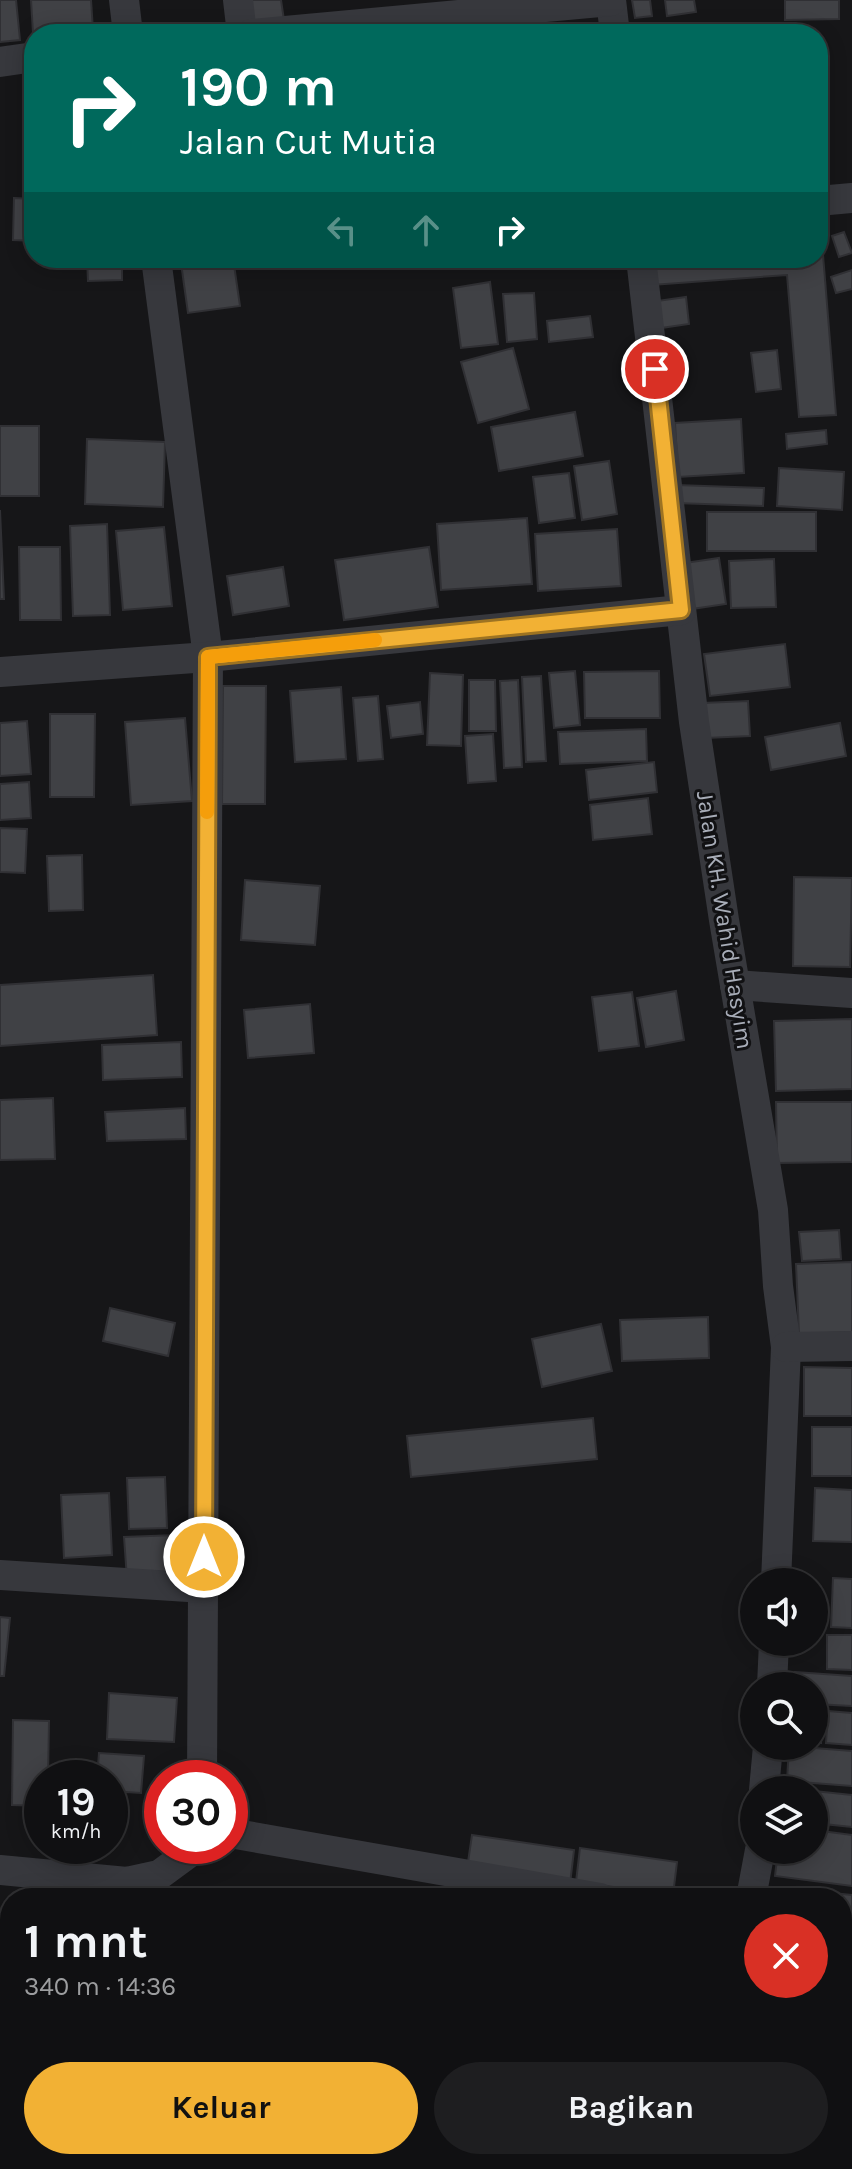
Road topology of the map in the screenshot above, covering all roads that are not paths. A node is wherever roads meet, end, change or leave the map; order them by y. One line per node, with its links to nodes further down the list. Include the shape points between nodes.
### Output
1 (124, 0): 4 (street)
2 (238, 0): 5 (street)
3 (611, 1): 6 (street); 7 (street)
4 (127, 24)
5 (241, 24)
6 (360, 24)
7 (614, 24)
8 (24, 58): 9 (street)
9 (0, 62)
10 (852, 198): 11 (street)
11 (828, 200)
12 (157, 268): 15 (street)
13 (642, 268): 14 (street, Jalan KH. Wahid Hasyim)
14 (681, 610): 15 (street); 17 (street, Jalan KH. Wahid Hasyim)
15 (208, 657): 16 (street); 23 (street)
16 (0, 672)
17 (735, 985): 18 (street); 20 (street, Jalan KH. Wahid Hasyim, via 773,1210)
18 (852, 993)
19 (852, 1346): 20 (street)
20 (786, 1347): 21 (street, Jalan KH. Wahid Hasyim)
21 (777, 1568)
22 (0, 1575): 23 (street)
23 (204, 1588): 24 (street)
24 (202, 1760)
25 (248, 1836): 29 (street)
26 (174, 1864): 28 (street, via 159,1875 127,1882)
27 (757, 1864): 30 (street)
28 (0, 1870)
29 (543, 1888)
30 (753, 1888)

